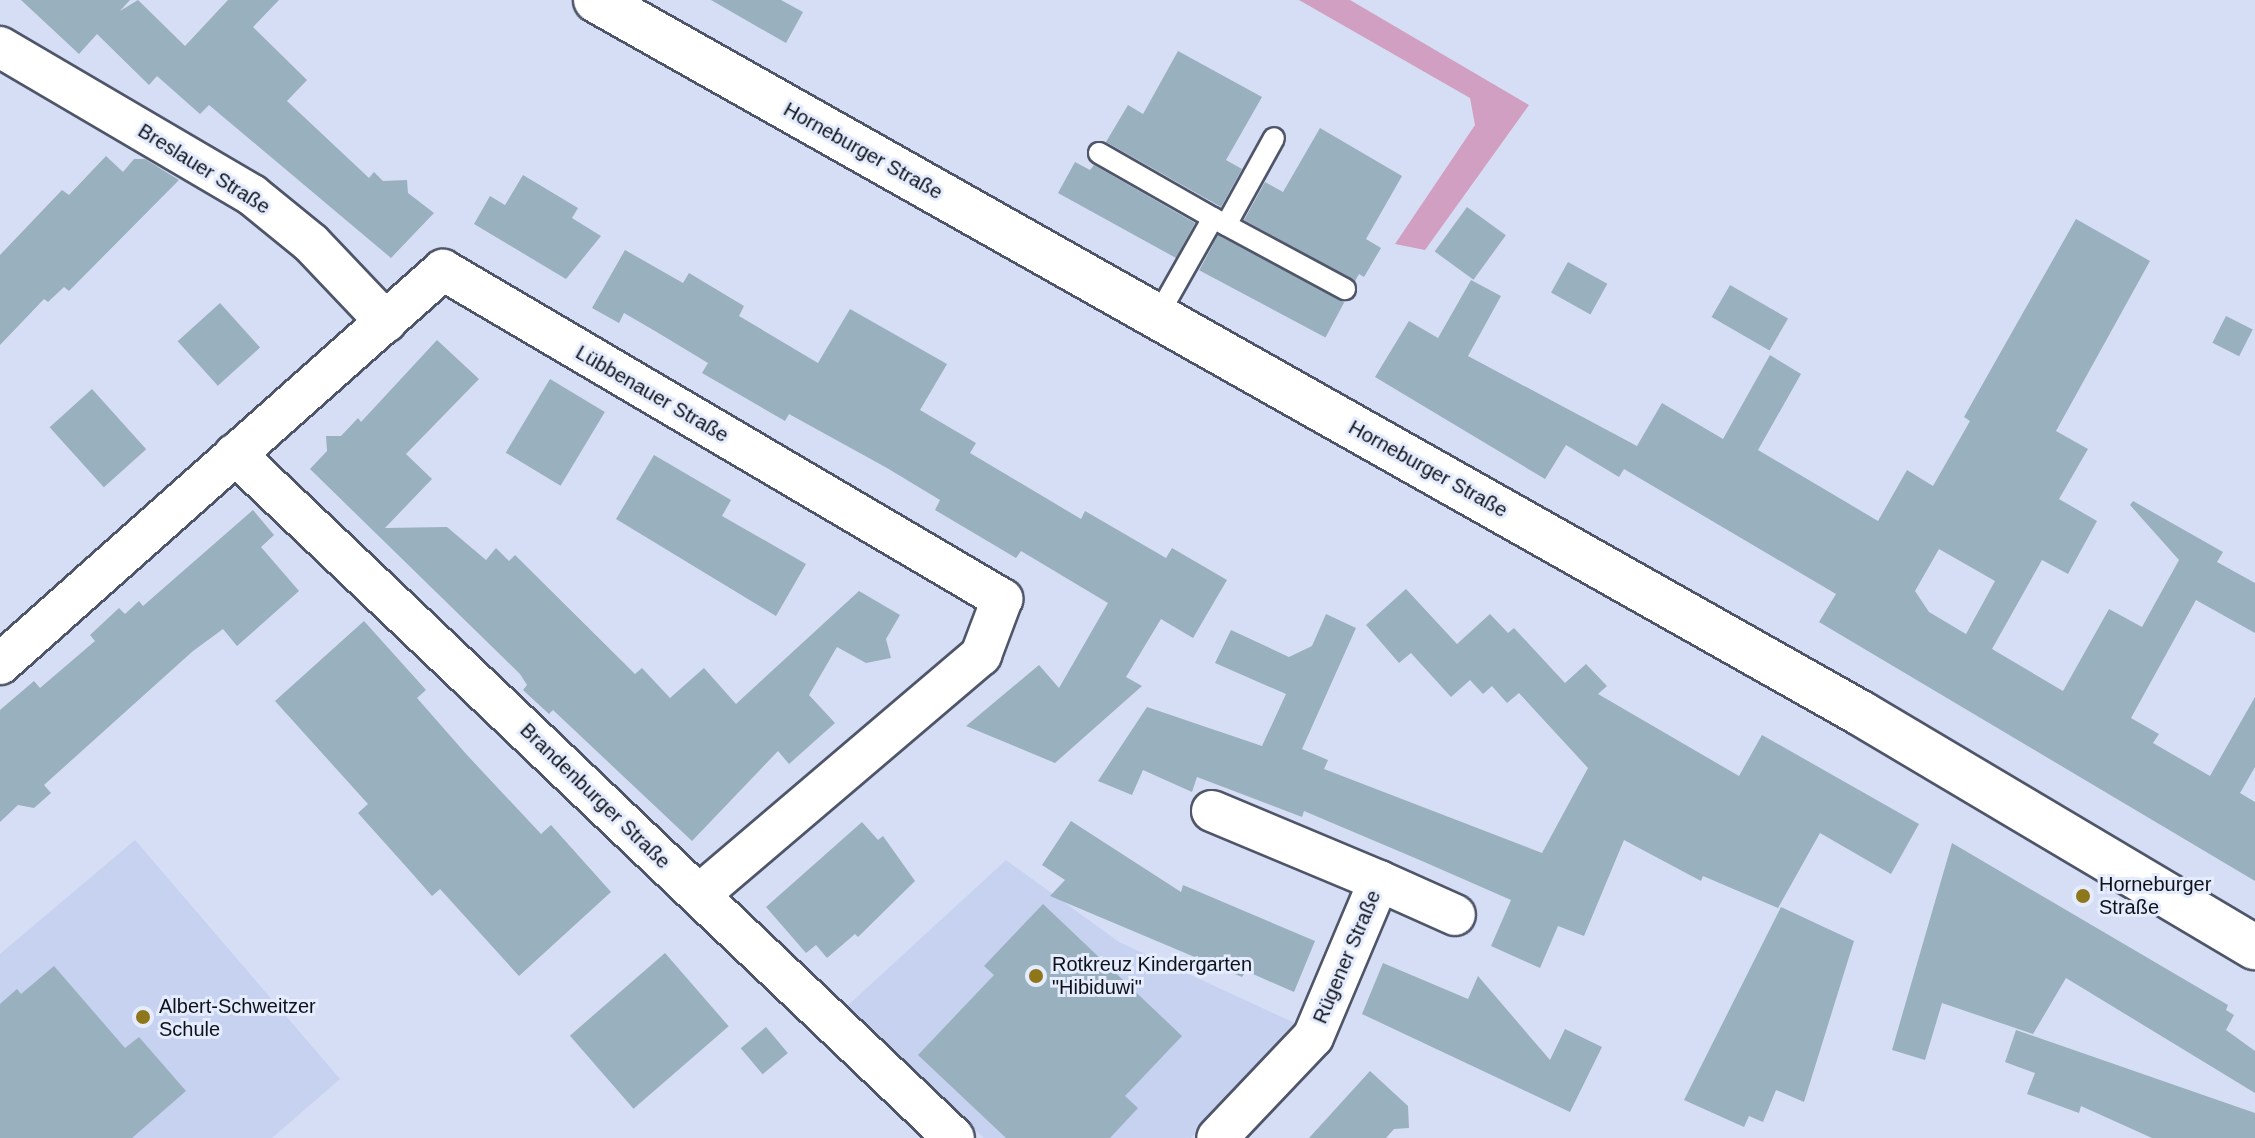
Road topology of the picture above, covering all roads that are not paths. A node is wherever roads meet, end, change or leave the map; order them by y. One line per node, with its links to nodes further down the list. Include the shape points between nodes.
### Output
1 (596, 0): 7 (main road, Horneburger Straße)
2 (0, 47): 8 (street, Breslauer Straße, via 252,195 311,243)
3 (1274, 138): 5 (lane)
4 (1099, 153): 5 (lane)
5 (1220, 221): 6 (lane); 7 (lane)
6 (1345, 289)
7 (1157, 317): 15 (main road, Horneburger Straße, via 1862,714)
8 (386, 322): 9 (street, Lübbenauer Straße); 13 (street, Lübbenauer Straße, via 443,270 1002,599 981,655)
9 (235, 454): 10 (street, Lübbenauer Straße); 13 (street, Brandenburger Straße)
10 (0, 664)
11 (1212, 811): 12 (street, Rügener Straße)
12 (1379, 881): 14 (street, Rügener Straße); 17 (street, Rügener Straße, via 1313,1037)
13 (699, 895): 16 (street, Brandenburger Straße)
14 (1455, 915)
15 (2255, 947)
16 (954, 1138)
17 (1217, 1138)

